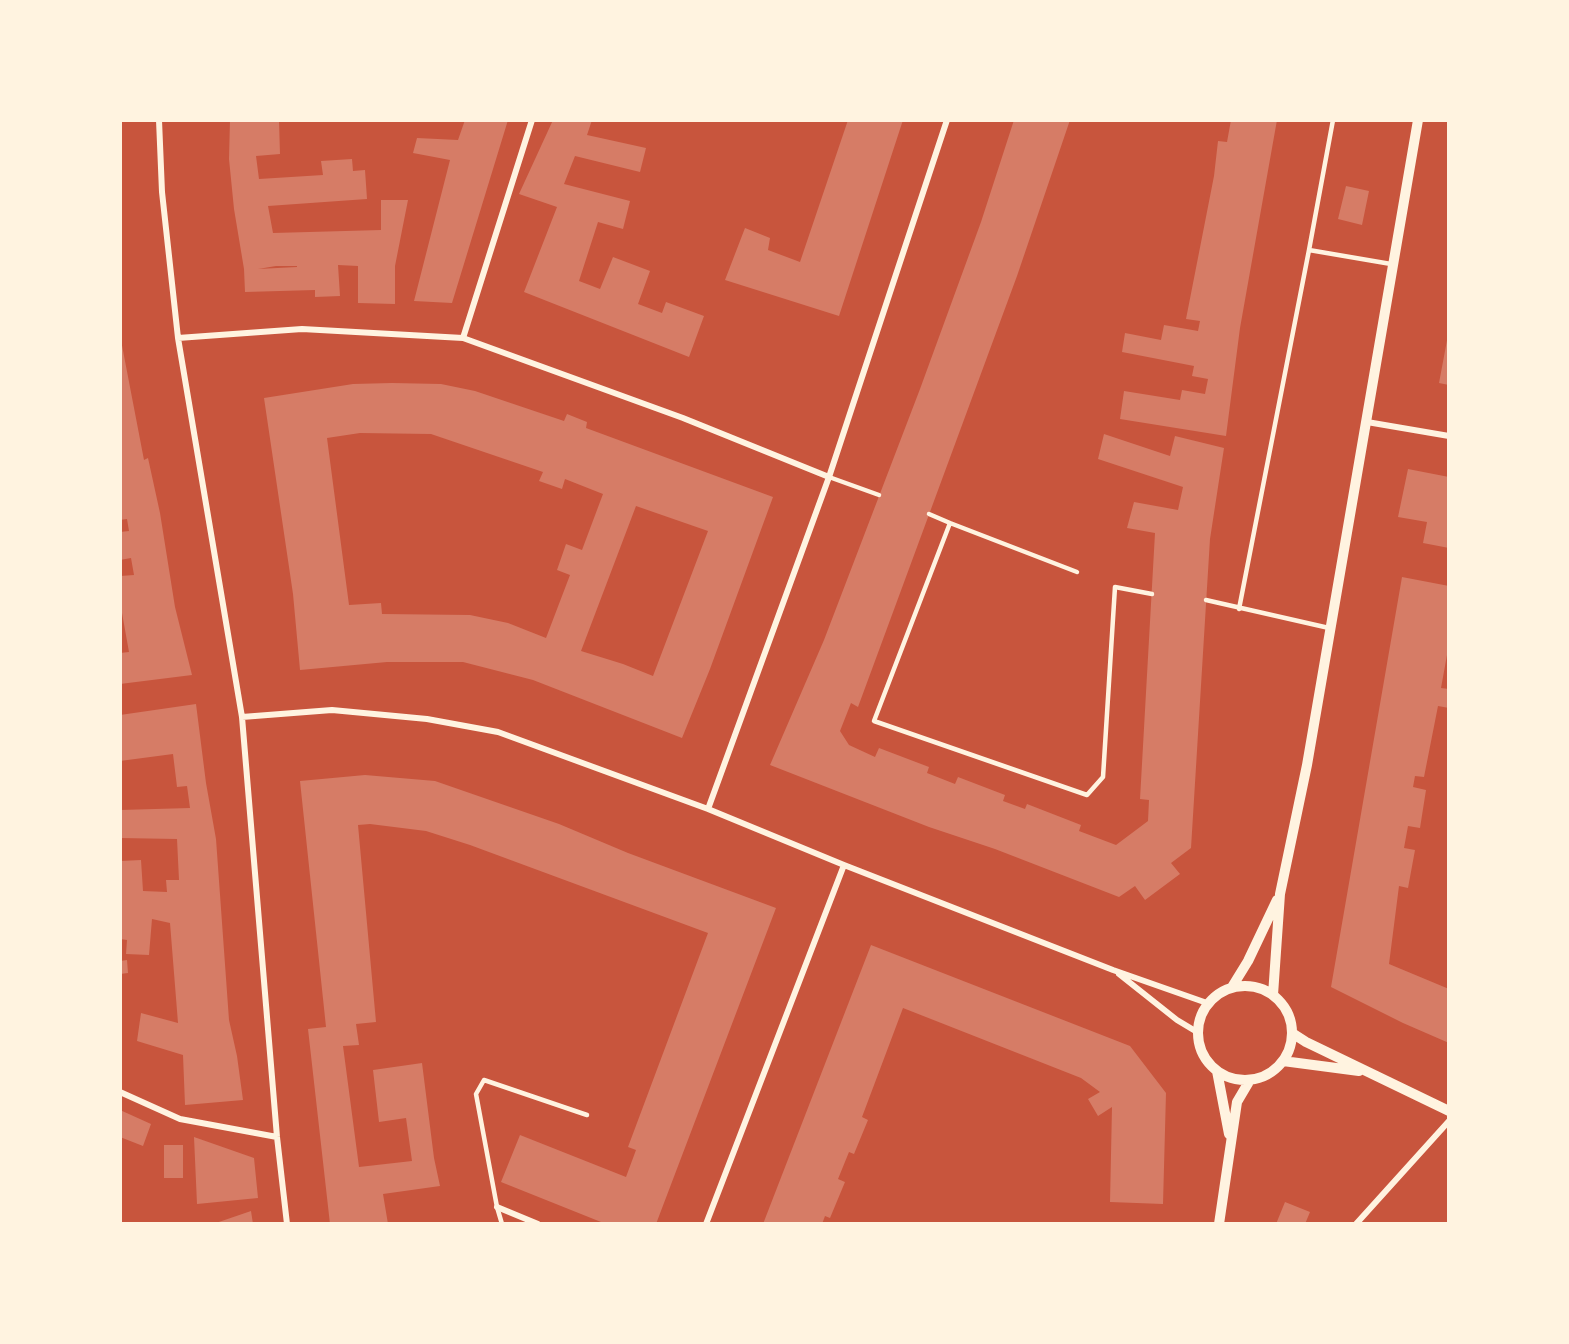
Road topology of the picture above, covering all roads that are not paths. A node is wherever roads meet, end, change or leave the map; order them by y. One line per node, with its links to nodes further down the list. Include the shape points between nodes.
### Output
1 (159, 120): 8 (street, via 162,192)
2 (532, 120): 9 (street)
3 (947, 120): 12 (street)
4 (1333, 120): 6 (lane)
5 (1418, 120): 7 (street)
6 (1309, 250): 7 (lane); 19 (lane)
7 (1394, 265): 10 (street)
8 (178, 338): 9 (street, via 302,329); 21 (street)
9 (463, 338): 12 (street, via 683,418)
10 (1367, 422): 11 (street); 20 (street)
11 (1449, 436)
12 (829, 477): 13 (lane); 22 (street)
13 (879, 495)
14 (930, 514): 15 (lane)
15 (950, 522): 16 (lane); 17 (lane, via 874,721 1087,795 1103,777 1115,587)
16 (1077, 572)
17 (1152, 594)
18 (1206, 600): 19 (lane)
19 (1239, 609): 20 (lane)
20 (1329, 628): 24 (street, via 1307,765)
21 (242, 717): 22 (street, via 332,710 427,718 498,732); 39 (street)
22 (708, 809): 23 (street)
23 (844, 865): 25 (street); 45 (street)
24 (1280, 894): 26 (street); 27 (street)
25 (1113, 970): 28 (street); 29 (street)
26 (1232, 987): 27 (street, via 1254,986); 28 (street)
27 (1273, 995): 30 (street, via 1284,1006)
28 (1207, 1004): 29 (street)
29 (1197, 1032): 32 (street, via 1199,1047)
30 (1292, 1034): 31 (street); 33 (street)
31 (1283, 1061): 33 (street); 34 (street, via 1273,1071)
32 (1217, 1071): 34 (street, via 1230,1078); 40 (street)
33 (1369, 1072): 36 (street)
34 (1250, 1080): 40 (street, via 1237,1102)
35 (120, 1092): 39 (street, via 180,1119)
36 (1449, 1111)
37 (587, 1115): 41 (lane, via 484,1080 476,1094)
38 (1449, 1121): 47 (street)
39 (277, 1137): 42 (street)
40 (1230, 1140): 46 (street)
41 (497, 1207): 43 (lane); 44 (street)
42 (287, 1224)
43 (502, 1224)
44 (538, 1224)
45 (706, 1224)
46 (1219, 1224)
47 (1356, 1224)

